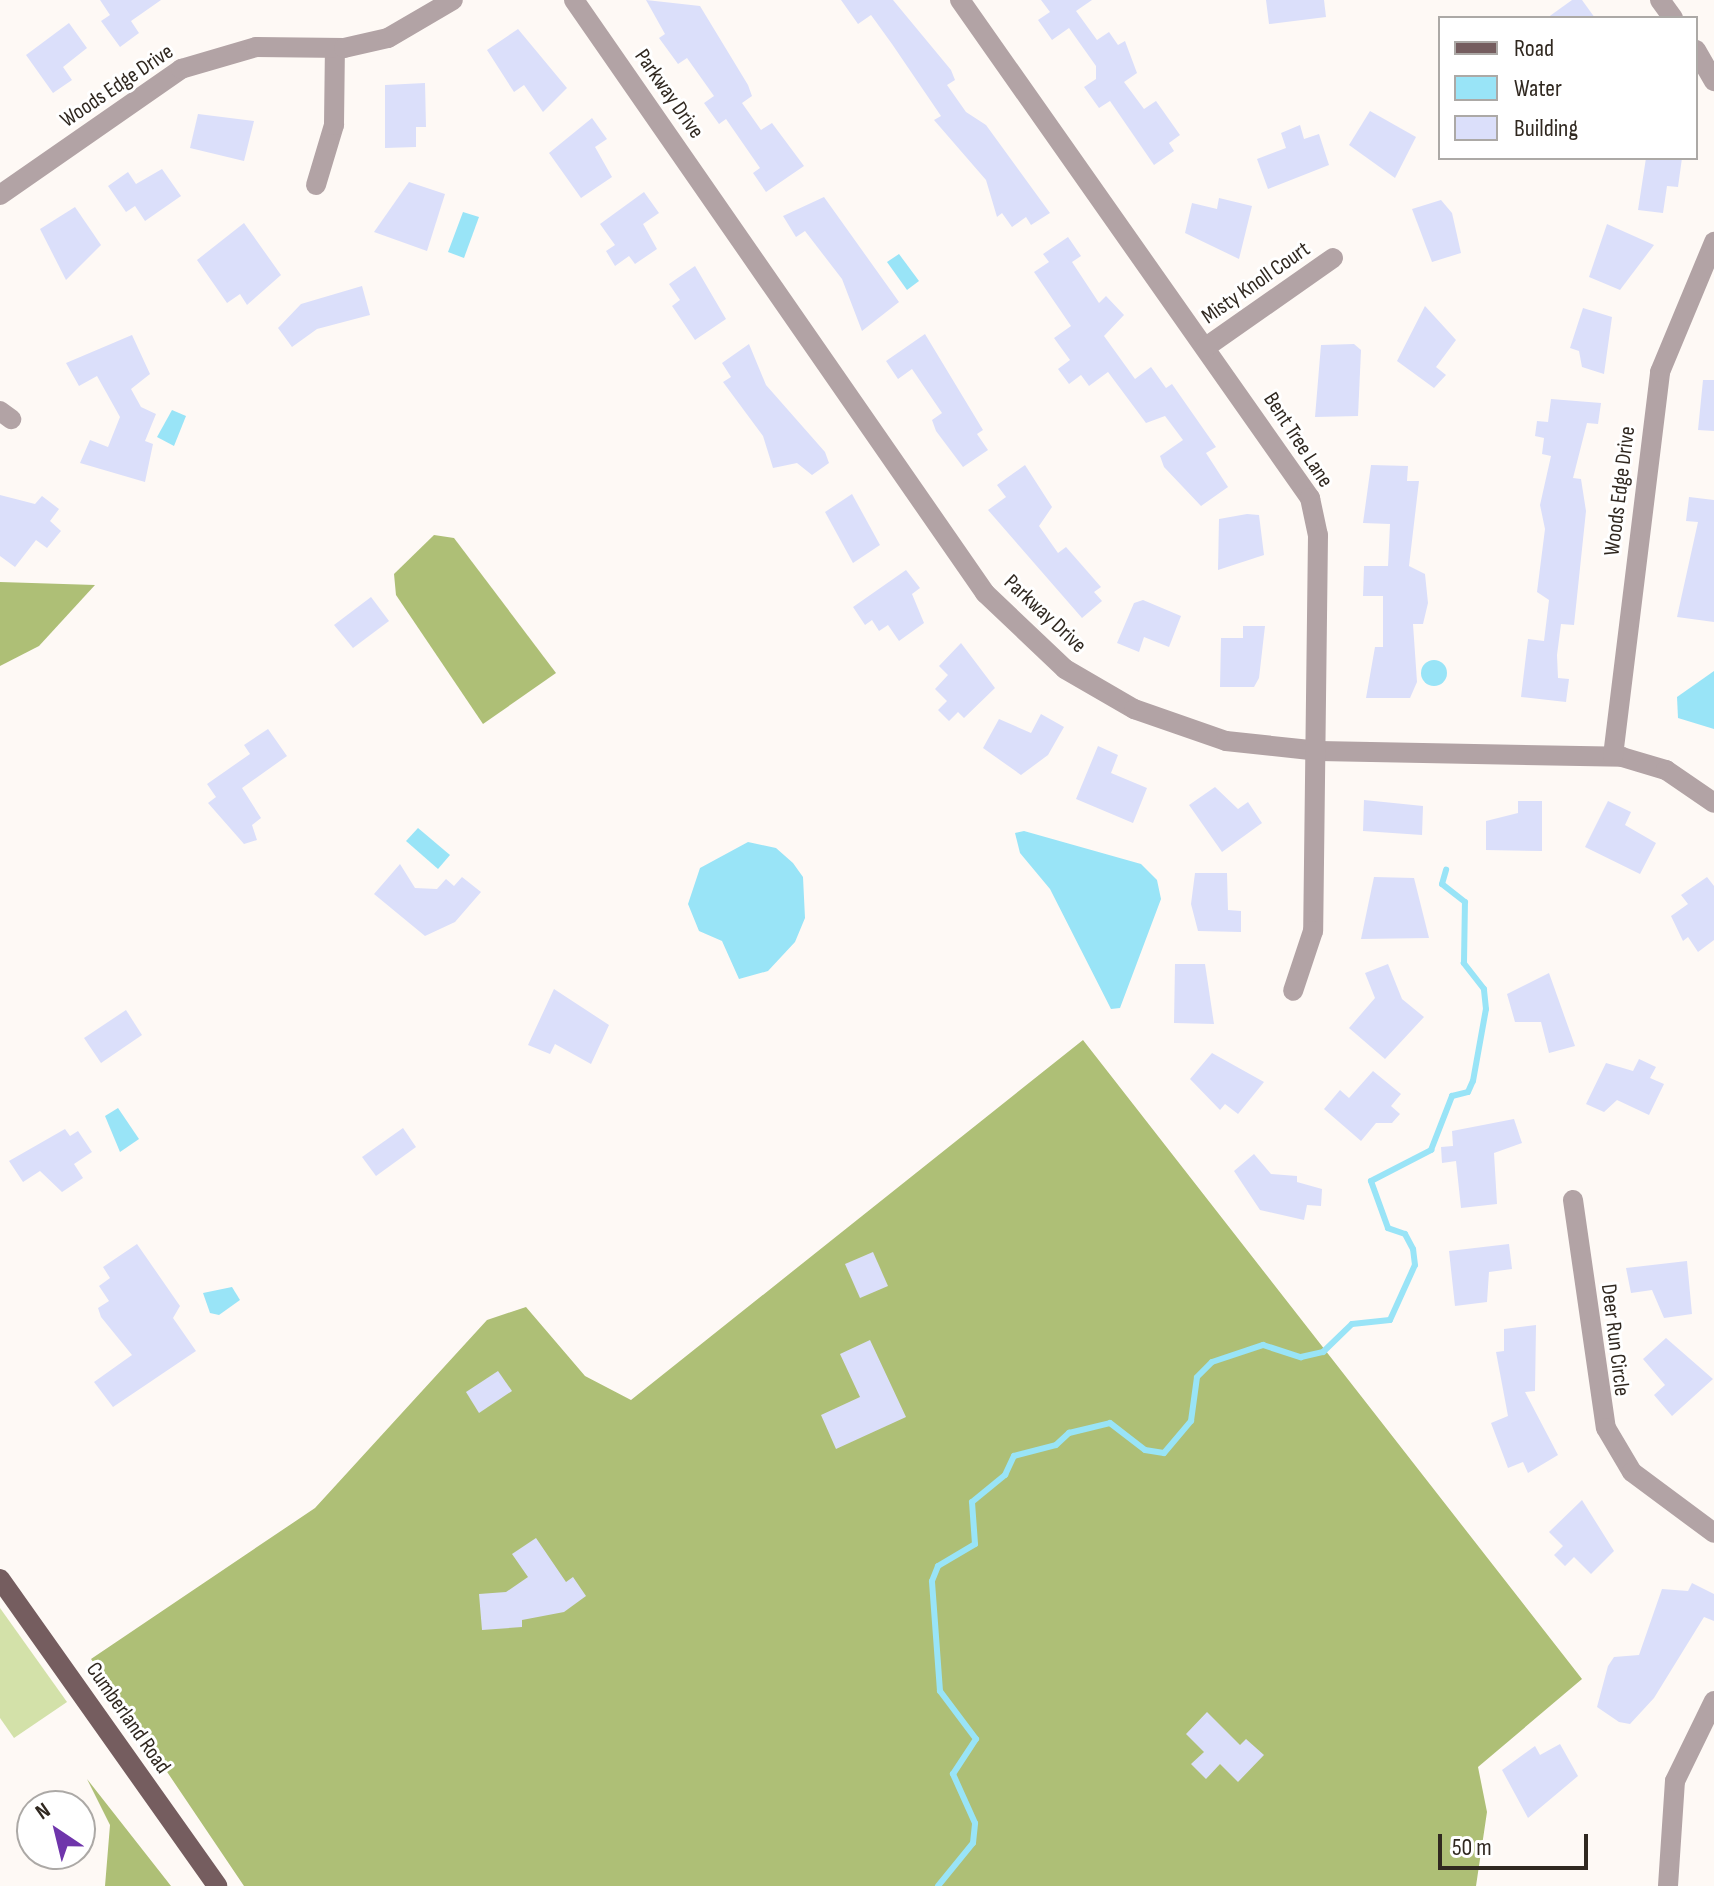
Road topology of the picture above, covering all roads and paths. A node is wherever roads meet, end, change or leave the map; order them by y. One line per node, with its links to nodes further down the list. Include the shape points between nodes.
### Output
1 (453, 0): 4 (street, Woods Edge Drive, via 388,38)
2 (574, 0): 12 (street, Parkway Drive, via 1008,618 1065,669 1134,709 1226,741)
3 (960, 0): 11 (street, Bent Tree Lane)
4 (335, 48): 7 (street, via 334,125); 8 (street, Woods Edge Drive, via 256,47 181,69)
5 (1698, 53): 6 (street)
6 (1714, 81)
7 (316, 185)
8 (0, 195)
9 (1714, 242): 13 (street, Woods Edge Drive, via 1660,372)
10 (1333, 258): 11 (street, Misty Knoll Court)
11 (1206, 347): 12 (street, Bent Tree Lane, via 1302,483 1315,515)
12 (1319, 751): 13 (street, Parkway Drive); 15 (street, Bent Tree Lane, via 1313,931)
13 (1613, 756): 14 (street, Parkway Drive, via 1666,770)
14 (1714, 803)
15 (1293, 991)
16 (1573, 1200): 17 (street, Deer Run Circle, via 1606,1428 1632,1472)
17 (1714, 1533)
18 (0, 1579): 20 (main road, Cumberland Road)
19 (1714, 1701): 21 (street, via 1675,1781)
20 (217, 1886)
21 (1668, 1886)

